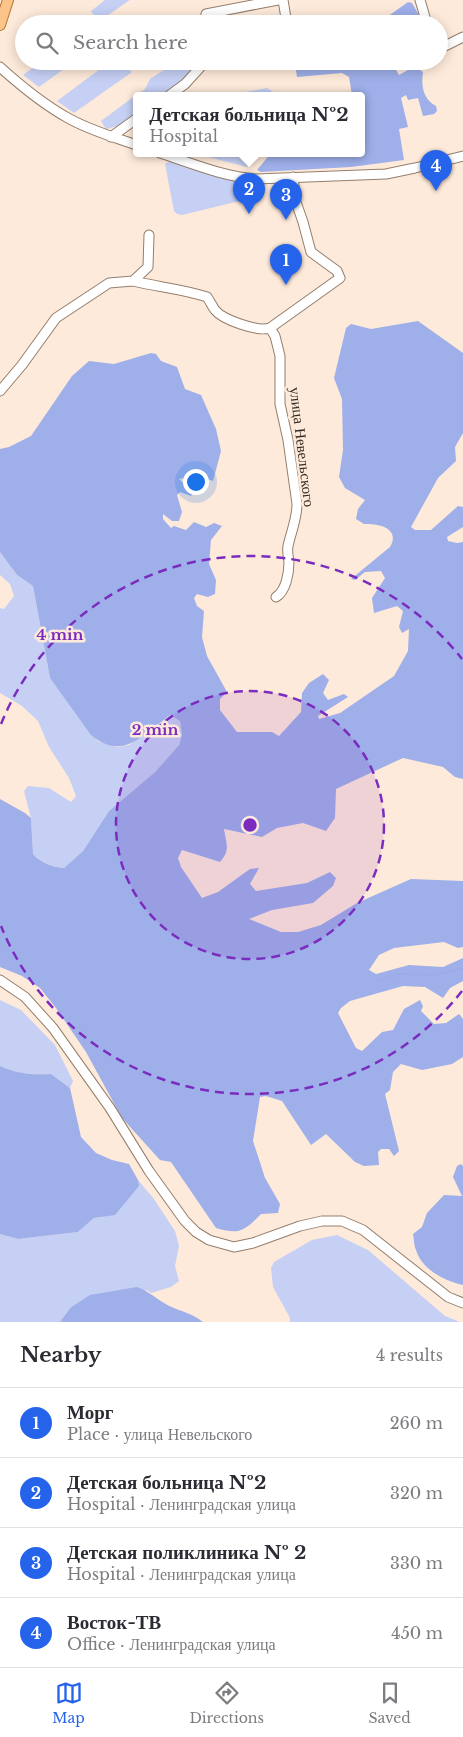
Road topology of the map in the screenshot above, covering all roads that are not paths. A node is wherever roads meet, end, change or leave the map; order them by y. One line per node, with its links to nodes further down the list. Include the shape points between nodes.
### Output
1 (8, 0): 8 (main road)
2 (278, 0): 5 (street)
3 (283, 0): 6 (street)
4 (420, 0): 7 (street)
5 (206, 14)
6 (285, 15)
7 (424, 15)
8 (0, 25)
9 (463, 37): 10 (street)
10 (448, 44)
11 (0, 67): 15 (street, via 70,120)
12 (198, 70): 13 (street)
13 (174, 92)
14 (133, 121): 15 (street)
15 (111, 136): 16 (street)
16 (133, 144)
17 (463, 156): 19 (street, via 386,174)
18 (173, 157): 19 (street, via 247,179)
19 (294, 177): 22 (street, via 296,202 311,252 337,271 340,278)
20 (149, 235): 21 (street, via 148,267)
21 (133, 281): 22 (street, via 207,296 215,310 224,316 262,329); 23 (street, via 109,283 56,318)
22 (270, 328): 24 (street, улица Невельского, via 280,356 280,404 297,504 287,549 287,578 281,594)
23 (0, 391)
24 (276, 597)
25 (0, 980): 26 (street, via 25,997 53,1028 110,1108 149,1171 196,1232 209,1240 234,1246 253,1244 300,1226 342,1221 363,1230 448,1297)
26 (463, 1303)

